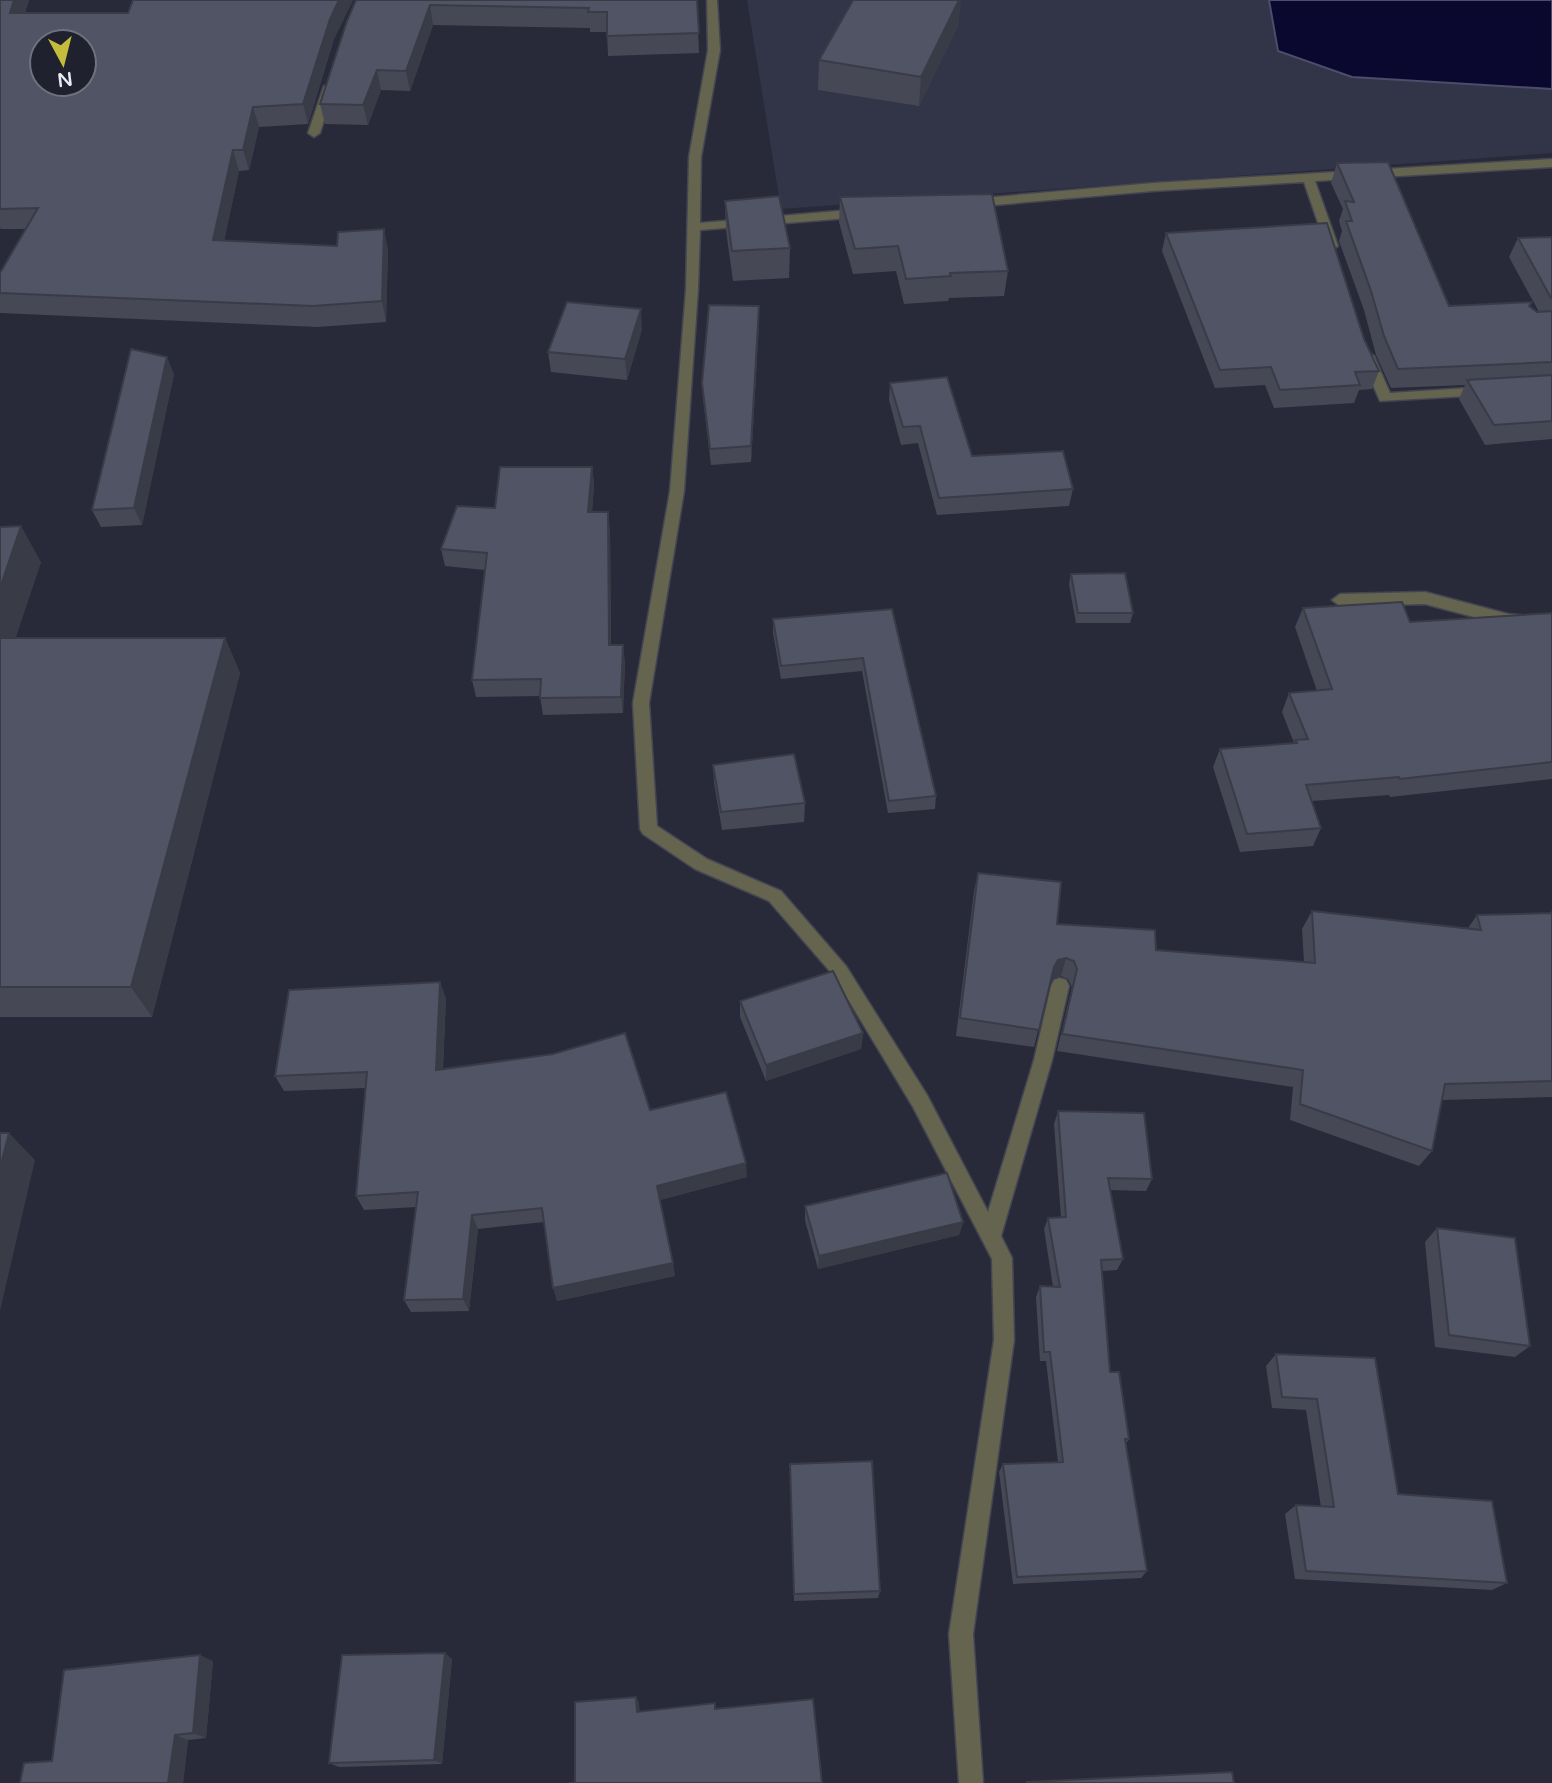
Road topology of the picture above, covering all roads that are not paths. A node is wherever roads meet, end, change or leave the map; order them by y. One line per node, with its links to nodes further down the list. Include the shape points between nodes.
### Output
1 (712, 0): 8 (street, via 714,50 695,157)
2 (331, 80): 3 (street)
3 (314, 133)
4 (1552, 163): 5 (street)
5 (1308, 177): 6 (street); 9 (street)
6 (964, 204)
7 (880, 212): 8 (street)
8 (694, 227): 15 (street, via 677,491 641,703 649,829 701,864 775,896 841,971 920,1101)
9 (1338, 262)
10 (1364, 345): 11 (street, via 1385,398)
11 (1496, 391)
12 (1340, 600): 13 (street, via 1425,598 1508,620)
13 (1552, 624)
14 (1060, 986): 15 (street)
15 (991, 1237): 16 (street, via 1002,1258 1004,1340 961,1634)
16 (971, 1783)

